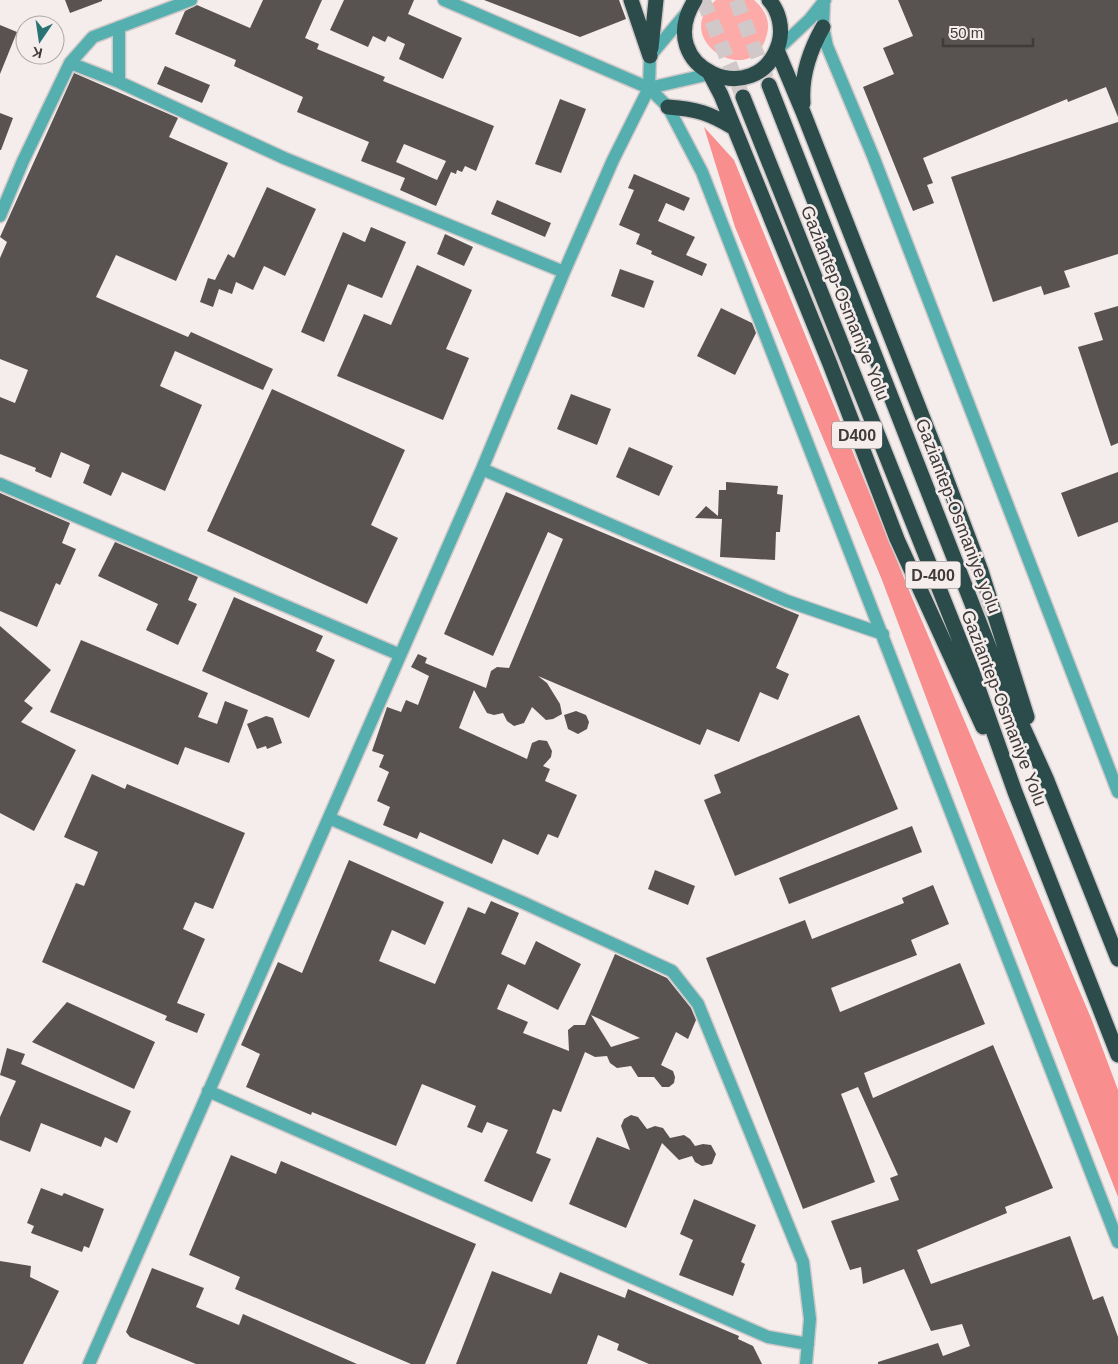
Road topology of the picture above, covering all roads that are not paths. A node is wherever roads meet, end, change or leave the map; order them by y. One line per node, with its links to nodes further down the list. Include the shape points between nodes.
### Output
1 (191, 0): 9 (street)
2 (444, 0): 16 (street)
3 (631, 0): 11 (highway)
4 (656, 0): 11 (highway)
5 (769, 0): 10 (highway, via 778,15 780,27)
6 (824, 0): 8 (street); 10 (street, via 810,19)
7 (689, 4): 11 (street); 13 (highway, D400, via 684,31 687,47 694,60)
8 (822, 27): 19 (highway, via 812,47 802,89); 29 (street)
9 (119, 28): 12 (street, via 93,37); 14 (street)
10 (776, 50): 13 (highway, via 770,61 748,76 736,79); 19 (highway)
11 (650, 56): 16 (street)
12 (70, 63): 14 (street); 21 (street)
13 (710, 74): 16 (street); 20 (highway, D400)
14 (118, 82): 22 (street, via 284,158)
15 (769, 84): 27 (highway, Gaziantep-Osmaniye yolu / D-400, via 1003,683)
16 (649, 88): 18 (street); 22 (street)
17 (743, 97): 28 (highway, Gaziantep-Osmaniye Yolu / D-400, via 968,662)
18 (668, 107): 20 (highway, via 695,109 716,116); 25 (street, via 702,172)
19 (803, 112): 27 (highway, via 981,571)
20 (734, 128): 28 (highway, D400, via 830,364 896,539 968,698)
21 (0, 216)
22 (564, 272): 23 (street)
23 (482, 469): 25 (street, via 787,601); 26 (street)
24 (0, 484): 26 (street)
25 (883, 634): 34 (street)
26 (398, 654): 30 (street)
27 (1046, 778): 31 (highway, Gaziantep-Osmaniye yolu / D-400)
28 (1015, 792): 32 (highway, Gaziantep-Osmaniye Yolu / D-400)
29 (1118, 792)
30 (329, 818): 33 (street); 35 (street, via 672,971 698,1004 803,1262 810,1319)
31 (1118, 959)
32 (1118, 1055)
33 (208, 1091): 35 (street, via 768,1337); 36 (street)
34 (1118, 1242)
35 (808, 1344): 37 (street)
36 (89, 1364)
37 (806, 1364)

